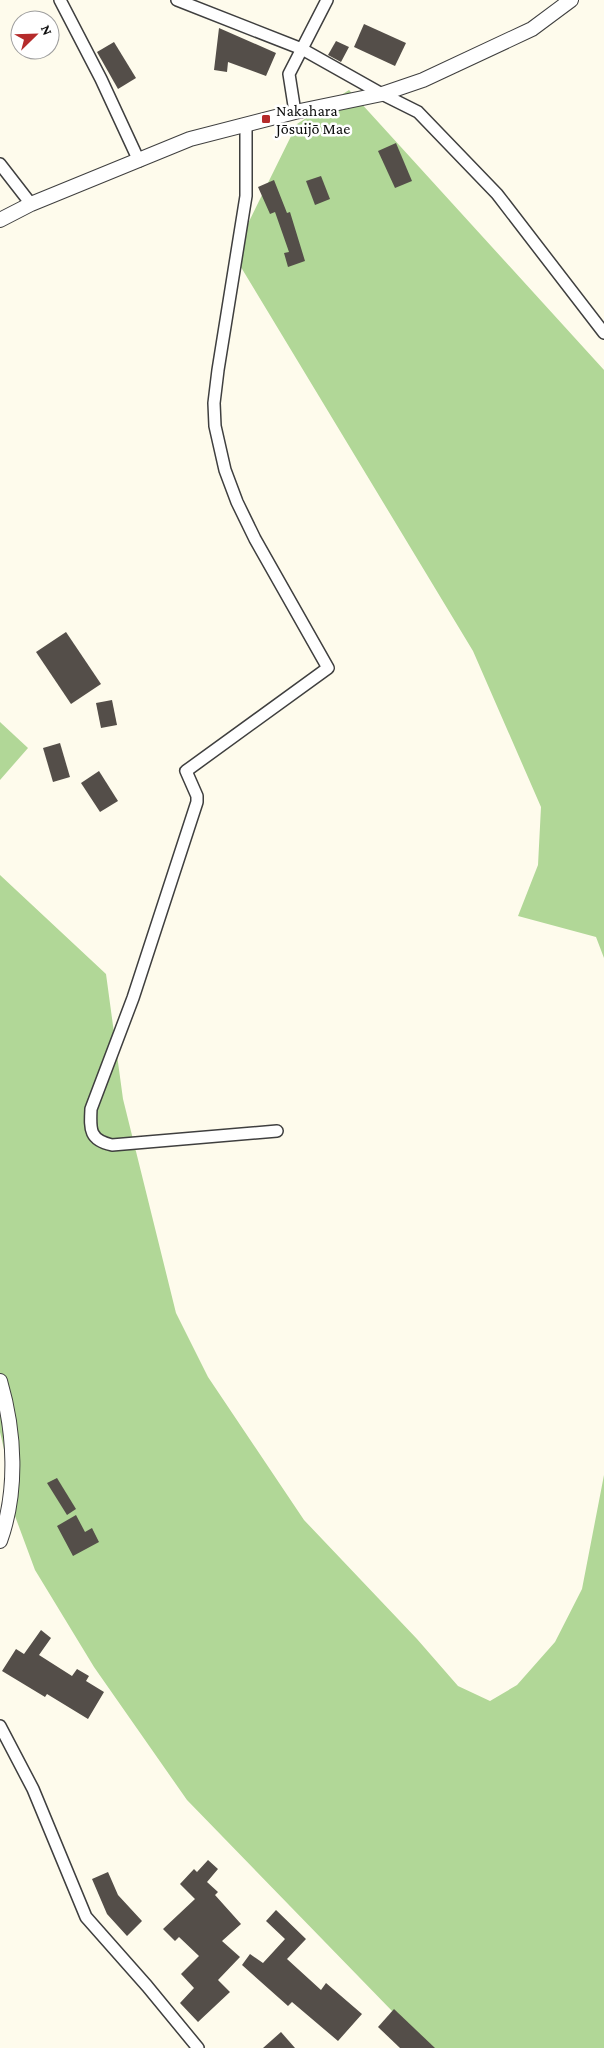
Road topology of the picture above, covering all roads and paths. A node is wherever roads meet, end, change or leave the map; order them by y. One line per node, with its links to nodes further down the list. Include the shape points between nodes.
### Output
1 (60, 0): 9 (street)
2 (178, 0): 5 (street)
3 (327, 0): 5 (street)
4 (571, 0): 6 (street, via 508,41 423,80)
5 (302, 49): 6 (street); 7 (street, via 289,74)
6 (382, 94): 7 (street); 13 (street, via 418,112 497,194)
7 (295, 112): 8 (street)
8 (246, 125): 9 (street, via 190,138); 14 (street, via 246,196 218,370 215,426 225,470 237,502 328,668 186,771 197,802 133,998 91,1109 90,1126 95,1138 112,1145)
9 (139, 161): 11 (street)
10 (0, 164): 11 (street)
11 (31, 204): 12 (street)
12 (0, 220)
13 (604, 333)
14 (277, 1131)
15 (0, 1381): 16 (street, via 7,1406 12,1484 7,1522)
16 (0, 1541)
17 (0, 1726): 18 (street, via 33,1790 86,1917)
18 (198, 2048)

